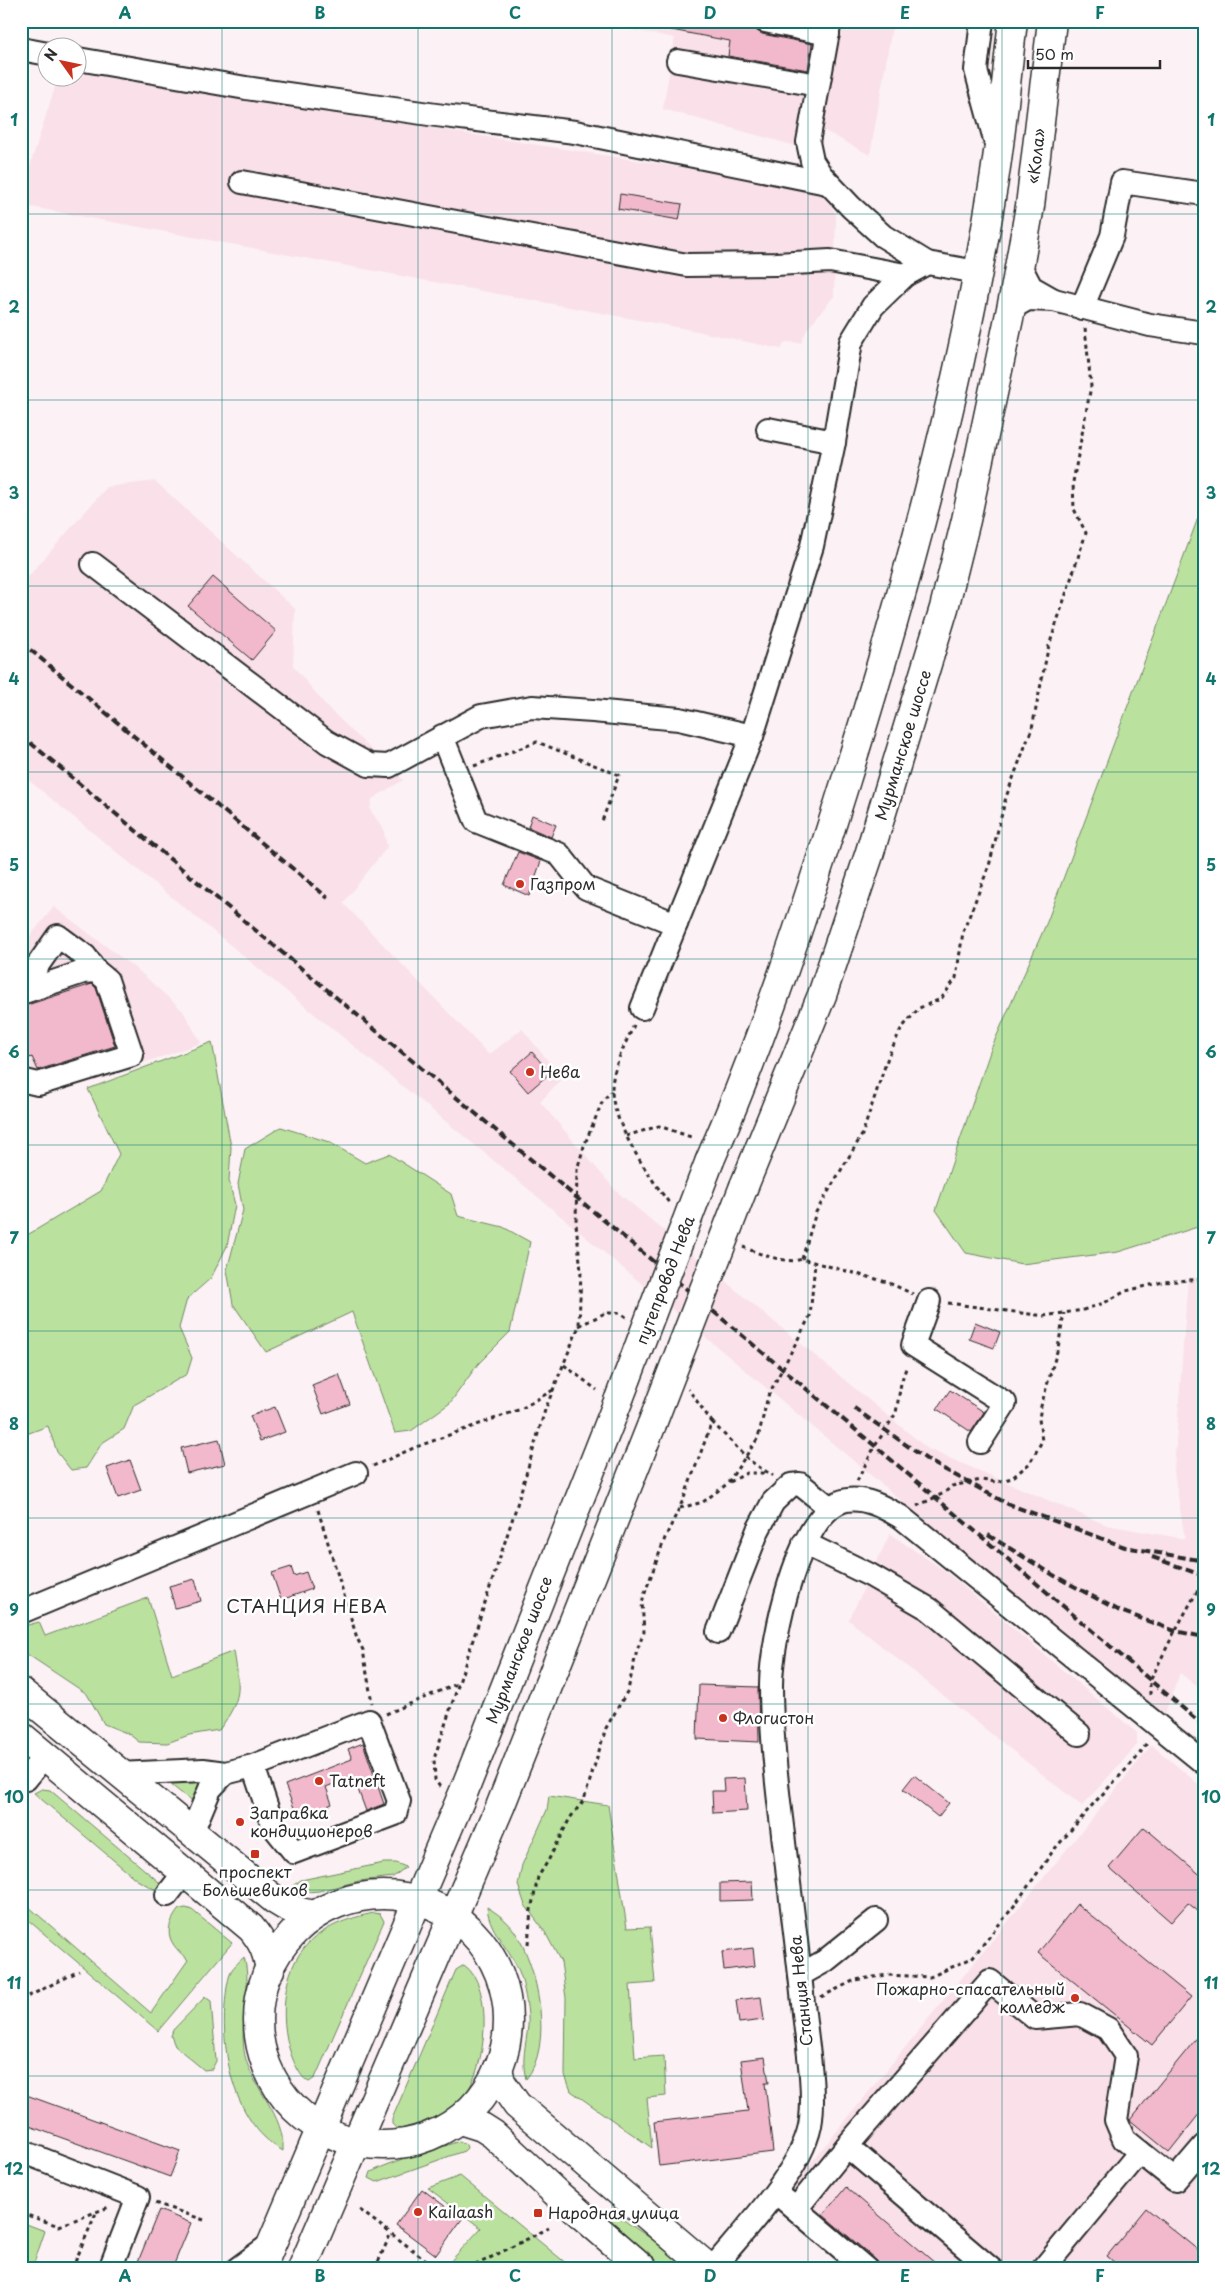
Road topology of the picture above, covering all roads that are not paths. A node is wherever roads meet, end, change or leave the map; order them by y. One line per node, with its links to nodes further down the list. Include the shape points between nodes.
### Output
1 (765, 21): 5 (street)
2 (982, 21): 11 (street, via 976,70)
3 (1013, 21): 11 (main road)
4 (1052, 21): 18 (main road, «Кола», via 1030,206)
5 (829, 28): 10 (street)
6 (21, 49): 7 (street)
7 (38, 52)
8 (88, 61): 13 (street, via 246,88 575,132)
9 (678, 61): 10 (street)
10 (818, 85): 13 (street, via 808,142 812,161)
11 (998, 149): 16 (main road)
12 (242, 182): 17 (street, via 687,264 830,261)
13 (828, 183): 15 (street, via 883,236)
14 (1204, 194): 20 (street, via 1122,182 1112,236)
15 (927, 263): 16 (street); 17 (street)
16 (978, 272): 34 (main road, путепровод Нева, bridge, via 925,508 865,718 785,966 732,1110)
17 (905, 275): 23 (street, via 872,306 851,342)
18 (1015, 288): 19 (street, via 1031,287); 19 (street, via 1028,299); 55 (main road, Мурманское шоссе, bridge, via 944,608 869,855 822,995 507,1788)
19 (1054, 300): 20 (street)
20 (1082, 308): 21 (street, via 1150,325)
21 (1204, 333)
22 (768, 429): 23 (street)
23 (834, 442): 26 (street, via 812,546)
24 (93, 564): 25 (street, via 327,742 369,765 389,766)
25 (442, 736): 26 (street, via 481,716 532,707 679,719); 27 (street, via 476,821 559,854 586,888)
26 (752, 736): 27 (street)
27 (676, 924): 31 (street)
28 (96, 971): 29 (street, via 85,956 58,936); 30 (street, via 83,972); 32 (street, via 107,980 132,1056 38,1084)
29 (21, 989)
30 (21, 993)
31 (642, 1008)
32 (21, 1080)
33 (929, 1301): 35 (street, via 914,1345 1005,1403)
34 (608, 1395): 53 (main road, Мурманское шоссе, via 464,1791)
35 (980, 1442)
36 (356, 1473): 39 (street)
37 (838, 1504): 38 (street, Станция Нева, via 815,1523); 40 (street, via 800,1484 791,1485 773,1502 758,1530); 45 (street, via 878,1504 901,1517)
38 (804, 1543): 42 (street, via 870,1575 929,1609); 58 (street, Станция Нева, via 780,1624 771,1681 772,1738)
39 (21, 1612)
40 (718, 1632)
41 (21, 1692): 48 (main road)
42 (1079, 1734)
43 (21, 1736): 44 (main road)
44 (45, 1755): 49 (street); 51 (main road)
45 (1204, 1763)
46 (253, 1766): 46 (street, via 273,1826 294,1852 395,1814 399,1801 369,1721); 47 (street)
47 (225, 1773): 48 (street, via 203,1770); 50 (street, via 210,1789)
48 (119, 1774): 50 (main road)
49 (26, 1779)
50 (192, 1832): 54 (main road, via 287,1908)
51 (184, 1873): 52 (street); 57 (main road, via 262,1940)
52 (167, 1895)
53 (417, 1899): 54 (main road, via 377,1895 337,1904); 55 (main road); 61 (main road)
54 (315, 1915): 57 (main road, via 296,1930)
55 (453, 1916): 59 (main road, via 494,1960 504,1985 507,2010); 62 (main road)
56 (876, 1920): 58 (street, via 840,1950)
57 (270, 1970): 61 (main road, via 259,2009 261,2042 268,2068 289,2102)
58 (800, 1975): 67 (street, Станция Нева, via 812,2095 811,2119 805,2146)
59 (498, 2068): 60 (main road, via 487,2089); 75 (main road, via 501,2082 517,2105)
60 (460, 2120): 62 (main road, via 435,2135 413,2142 390,2146); 74 (main road, via 493,2134 554,2192)
61 (320, 2128): 62 (main road); 69 (main road)
62 (355, 2142): 70 (main road)
63 (848, 2146): 66 (street, via 990,1981 1035,2018 1080,2014 1108,2029 1126,2056 1116,2120 1124,2139); 68 (street); 77 (street)
64 (1204, 2146): 66 (street, via 1175,2180)
65 (21, 2151): 71 (street, via 138,2197)
66 (1140, 2152): 78 (street)
67 (775, 2192): 68 (street); 75 (street, Станция Нева)
68 (796, 2209): 76 (street)
69 (272, 2243): 72 (street); 73 (main road)
70 (304, 2266)
71 (110, 2269)
72 (237, 2269)
73 (261, 2269)
74 (644, 2269)
75 (711, 2269)
76 (866, 2269)
77 (991, 2269)
78 (1043, 2269)

